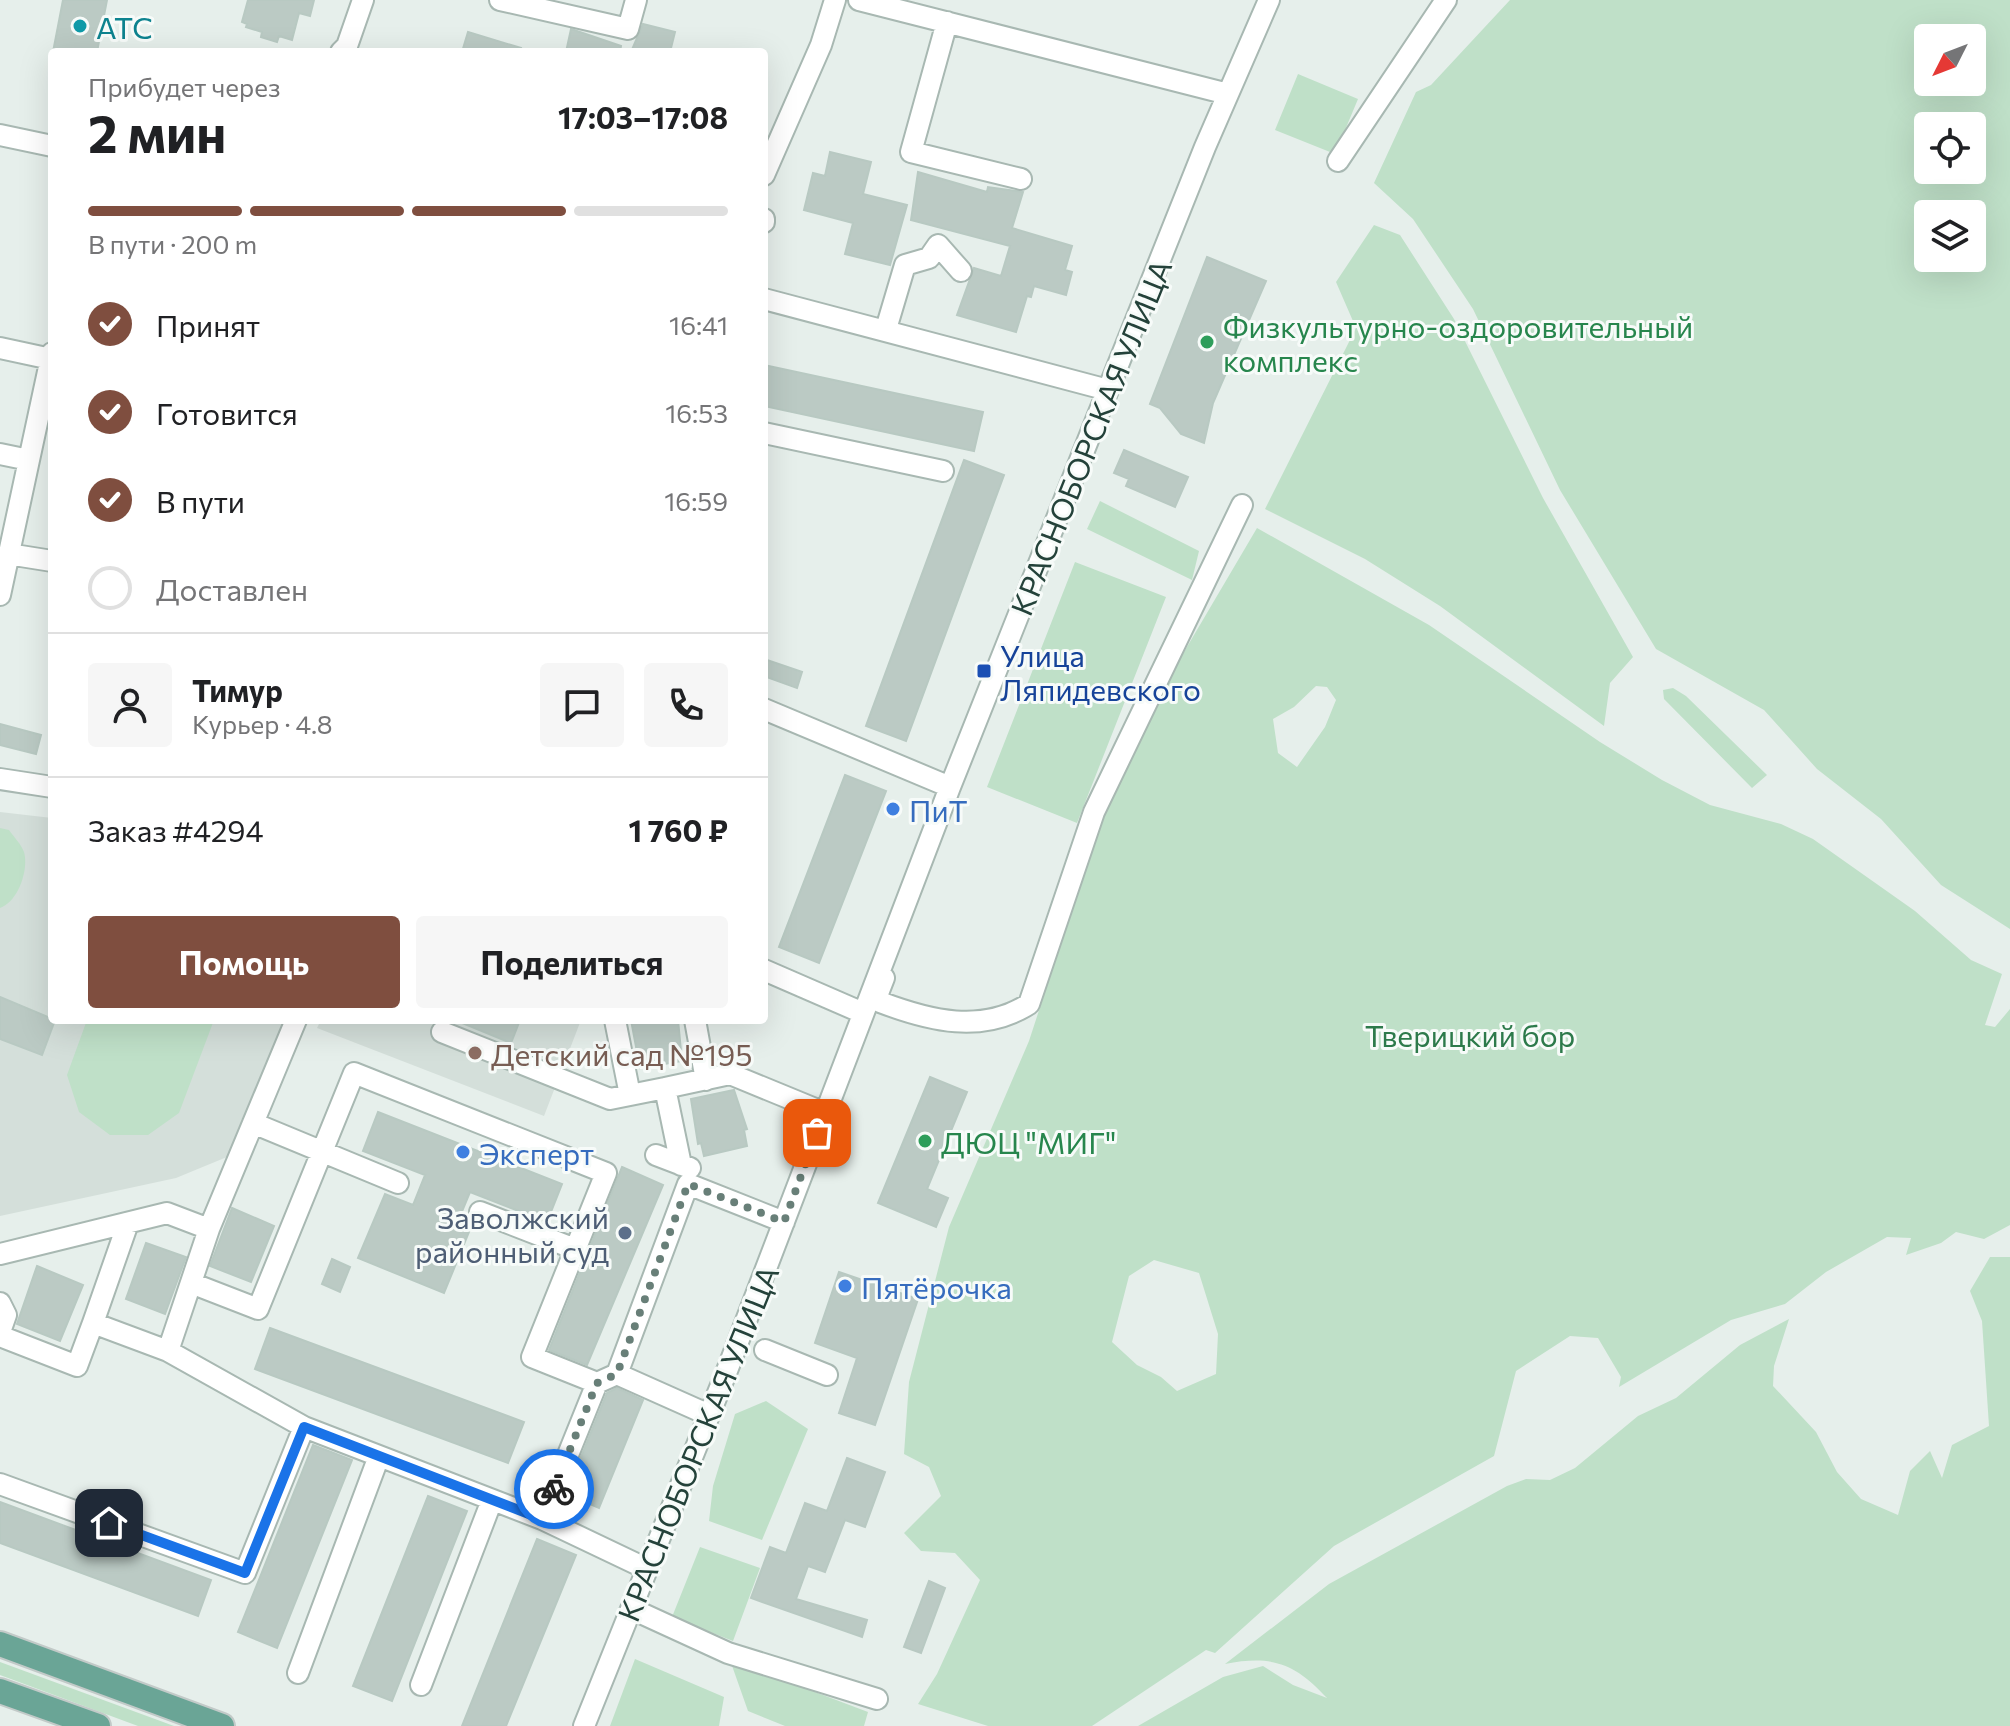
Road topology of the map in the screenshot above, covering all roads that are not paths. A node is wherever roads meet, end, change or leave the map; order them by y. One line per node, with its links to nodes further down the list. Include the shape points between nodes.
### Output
1 (363, 0): 10 (street)
2 (500, 0): 3 (street, via 628,29)
3 (636, 0)
4 (835, 0): 15 (street)
5 (859, 0): 8 (street)
6 (1269, 0): 11 (street, КРАСНОБОРСКАЯ УЛИЦА)
7 (1446, 0): 14 (street)
8 (904, 6): 9 (street)
9 (947, 22): 11 (street); 16 (street, via 911,152)
10 (345, 48)
11 (1228, 94): 23 (street, КРАСНОБОРСКАЯ УЛИЦА)
12 (0, 135): 13 (street)
13 (48, 145)
14 (1338, 161)
15 (768, 166)
16 (1021, 179)
17 (961, 271): 19 (street, via 938,245 929,258 905,265)
18 (768, 300): 19 (street)
19 (886, 329): 23 (street)
20 (0, 348): 21 (street)
21 (48, 356)
22 (48, 370): 26 (street)
23 (1108, 390): 35 (street, КРАСНОБОРСКАЯ УЛИЦА)
24 (768, 434): 27 (street)
25 (0, 454): 26 (street)
26 (29, 460): 29 (street)
27 (943, 471)
28 (1242, 505): 36 (street, via 1094,812 1029,1004 1008,1018 984,1023 946,1020 880,1002 877,996 911,909)
29 (8, 554): 30 (street); 31 (street)
30 (48, 560)
31 (0, 595)
32 (768, 711): 35 (street)
33 (0, 779): 34 (street)
34 (48, 786)
35 (950, 787): 36 (street, КРАСНОБОРСКАЯ УЛИЦА)
36 (909, 895): 38 (street, КРАСНОБОРСКАЯ УЛИЦА)
37 (768, 972): 38 (street)
38 (863, 1013): 46 (street, КРАСНОБОРСКАЯ УЛИЦА)
39 (294, 1024): 47 (street)
40 (616, 1024): 45 (street)
41 (696, 1024): 43 (street)
42 (442, 1032): 45 (street, via 610,1099)
43 (706, 1080): 44 (street); 46 (street, via 730,1074)
44 (665, 1088): 45 (street); 50 (street)
45 (630, 1095)
46 (825, 1113): 53 (street, КРАСНОБОРСКАЯ УЛИЦА)
47 (253, 1123): 48 (street); 55 (street)
48 (321, 1151): 51 (street); 56 (street, via 354,1073 606,1173); 58 (street, via 258,1309)
49 (656, 1155): 50 (street)
50 (685, 1174): 53 (street); 64 (street)
51 (398, 1183)
52 (480, 1212): 56 (street)
53 (784, 1222): 67 (street, КРАСНОБОРСКАЯ УЛИЦА)
54 (128, 1223): 55 (street, via 167,1213); 57 (street); 60 (street)
55 (209, 1229): 58 (street)
56 (575, 1249): 66 (street, via 532,1357)
57 (0, 1254)
58 (191, 1283): 63 (street)
59 (0, 1303): 61 (street, via 6,1315)
60 (93, 1323): 61 (street, via 77,1366); 63 (street)
61 (0, 1334)
62 (765, 1350): 65 (street)
63 (168, 1351): 68 (street)
64 (617, 1374): 66 (street); 67 (street)
65 (827, 1375)
66 (597, 1383): 72 (street)
67 (709, 1415): 73 (street, КРАСНОБОРСКАЯ УЛИЦА)
68 (304, 1427): 69 (street); 70 (street, via 245,1573)
69 (379, 1456): 71 (street); 76 (street)
70 (0, 1484)
71 (492, 1500): 72 (street); 77 (street)
72 (542, 1519): 73 (street)
73 (647, 1569): 74 (street, КРАСНОБОРСКАЯ УЛИЦА)
74 (632, 1609): 79 (street, via 728,1653); 82 (street, КРАСНОБОРСКАЯ УЛИЦА)
75 (0, 1644): 81 (main road)
76 (298, 1673)
77 (421, 1685)
78 (0, 1691): 80 (main road)
79 (877, 1699)
80 (98, 1726)
81 (222, 1726)
82 (584, 1726)

